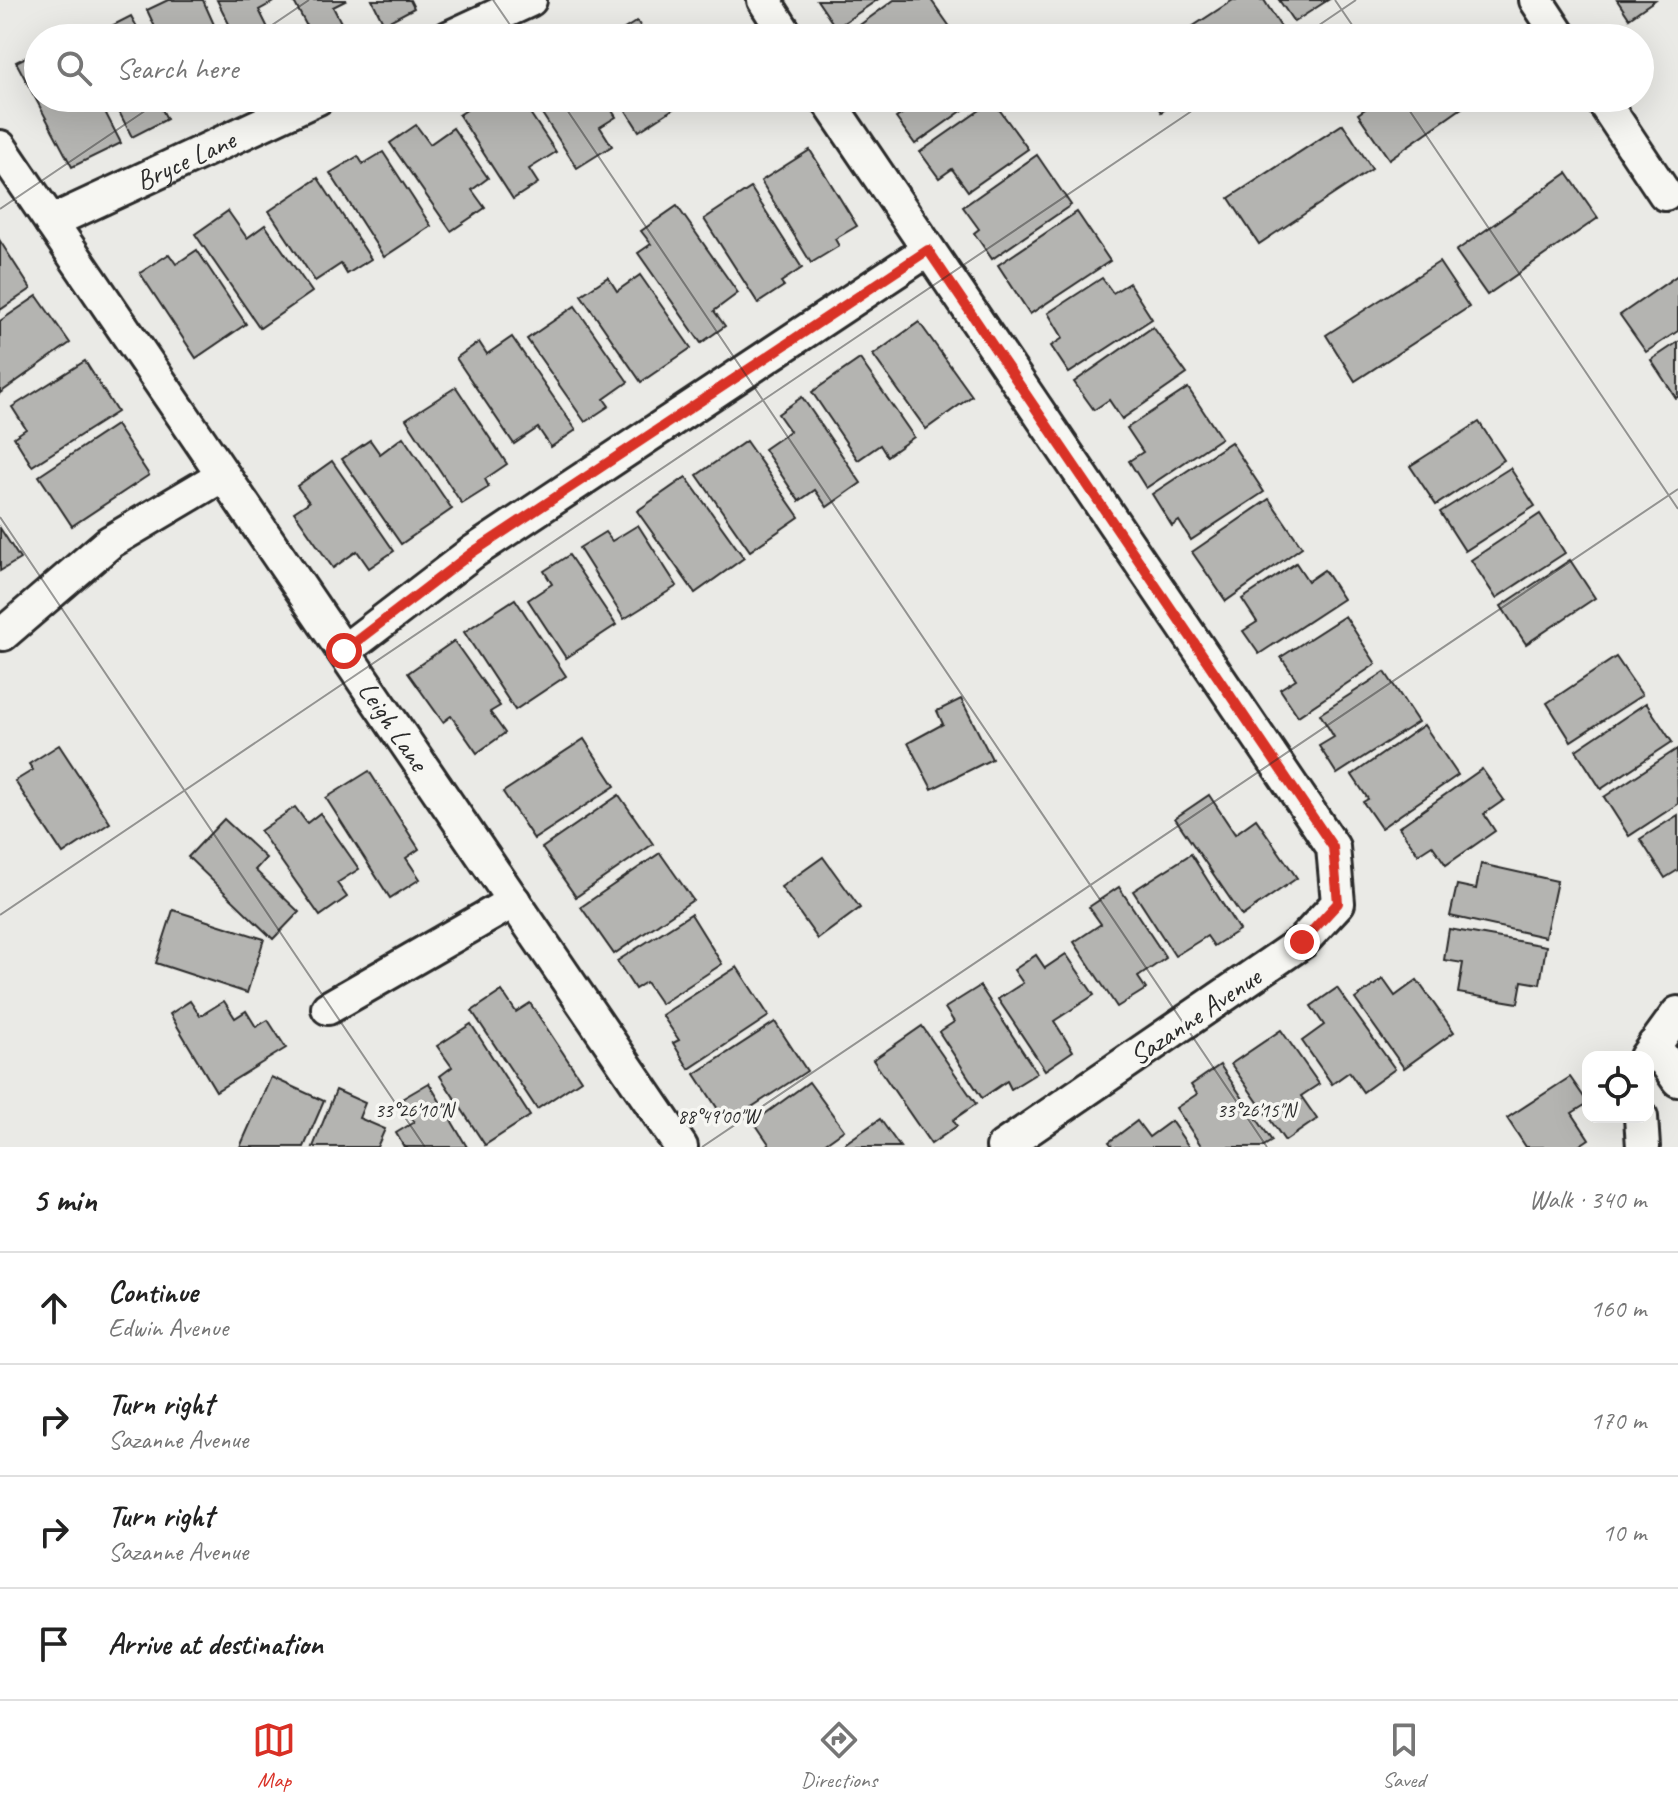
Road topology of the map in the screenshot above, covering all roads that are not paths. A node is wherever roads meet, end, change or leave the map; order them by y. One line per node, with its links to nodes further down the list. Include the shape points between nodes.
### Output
1 (530, 0): 4 (street)
2 (764, 0): 5 (street)
3 (1536, 0): 6 (street)
4 (478, 24)
5 (779, 24)
6 (1552, 24)
7 (288, 112): 12 (street, Bryce Lane)
8 (835, 112): 13 (street, Sazanne Avenue)
9 (1610, 112): 11 (street)
10 (0, 147): 12 (street, Leigh Lane)
11 (1665, 194)
12 (51, 222): 14 (street, Leigh Lane)
13 (928, 250): 16 (street, via 473,552); 25 (street, Sazanne Avenue, via 1333,847 1338,903 1302,942)
14 (223, 475): 15 (street, via 110,542); 16 (street, Leigh Lane)
15 (3, 634)
16 (344, 651): 17 (street, Leigh Lane)
17 (514, 901): 18 (street); 24 (street, Leigh Lane)
18 (328, 1008)
19 (1678, 1013): 20 (street)
20 (1650, 1051)
21 (1654, 1055): 22 (street)
22 (1678, 1080)
23 (1641, 1123): 26 (street)
24 (681, 1147)
25 (1003, 1147)
26 (1643, 1147)

